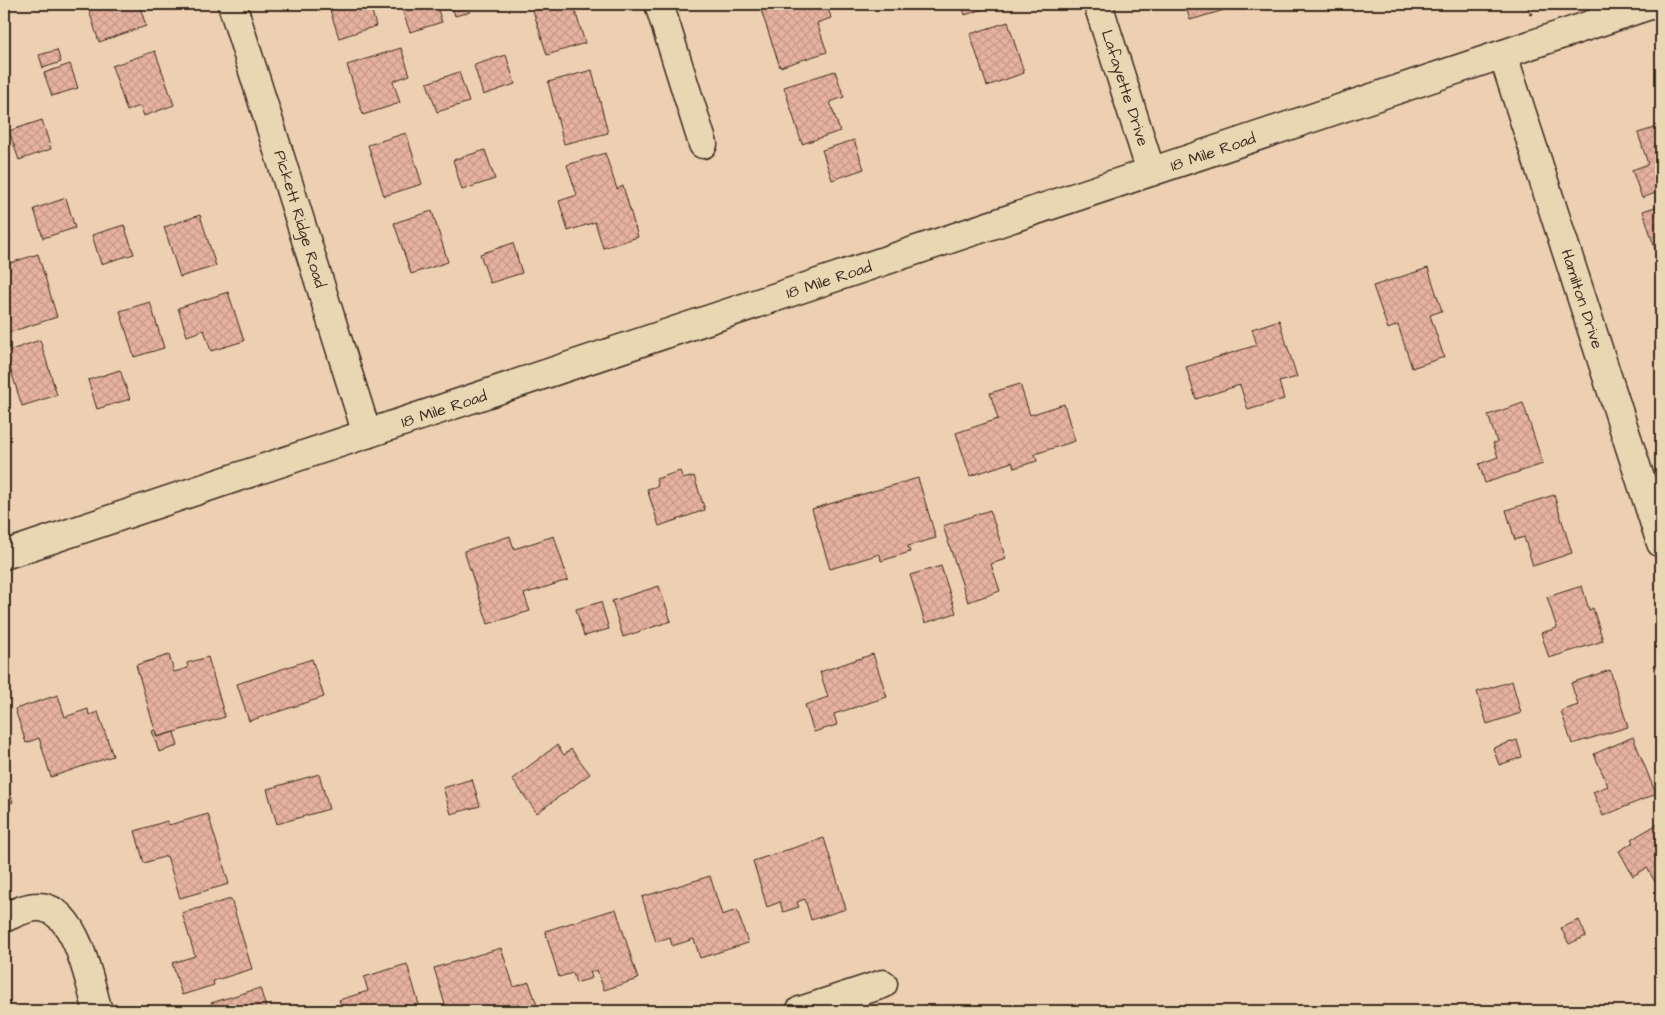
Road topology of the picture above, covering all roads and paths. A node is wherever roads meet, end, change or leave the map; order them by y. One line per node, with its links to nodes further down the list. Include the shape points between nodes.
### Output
1 (232, 4): 10 (street, Pickett Ridge Road)
2 (660, 4): 8 (street)
3 (1098, 4): 9 (street, Lafayette Drive)
4 (1528, 4): 6 (path)
5 (1653, 4): 7 (street, 18 Mile Road)
6 (1531, 15)
7 (1503, 55): 9 (street, 18 Mile Road); 11 (street, Hamilton Drive)
8 (703, 144)
9 (1151, 172): 10 (street, 18 Mile Road)
10 (367, 434): 12 (street, 18 Mile Road)
11 (1661, 543)
12 (4, 556)
13 (4, 918): 15 (street, via 37,907 58,914 69,926 76,942)
14 (882, 984): 16 (street)
15 (98, 1011)
16 (800, 1011)

